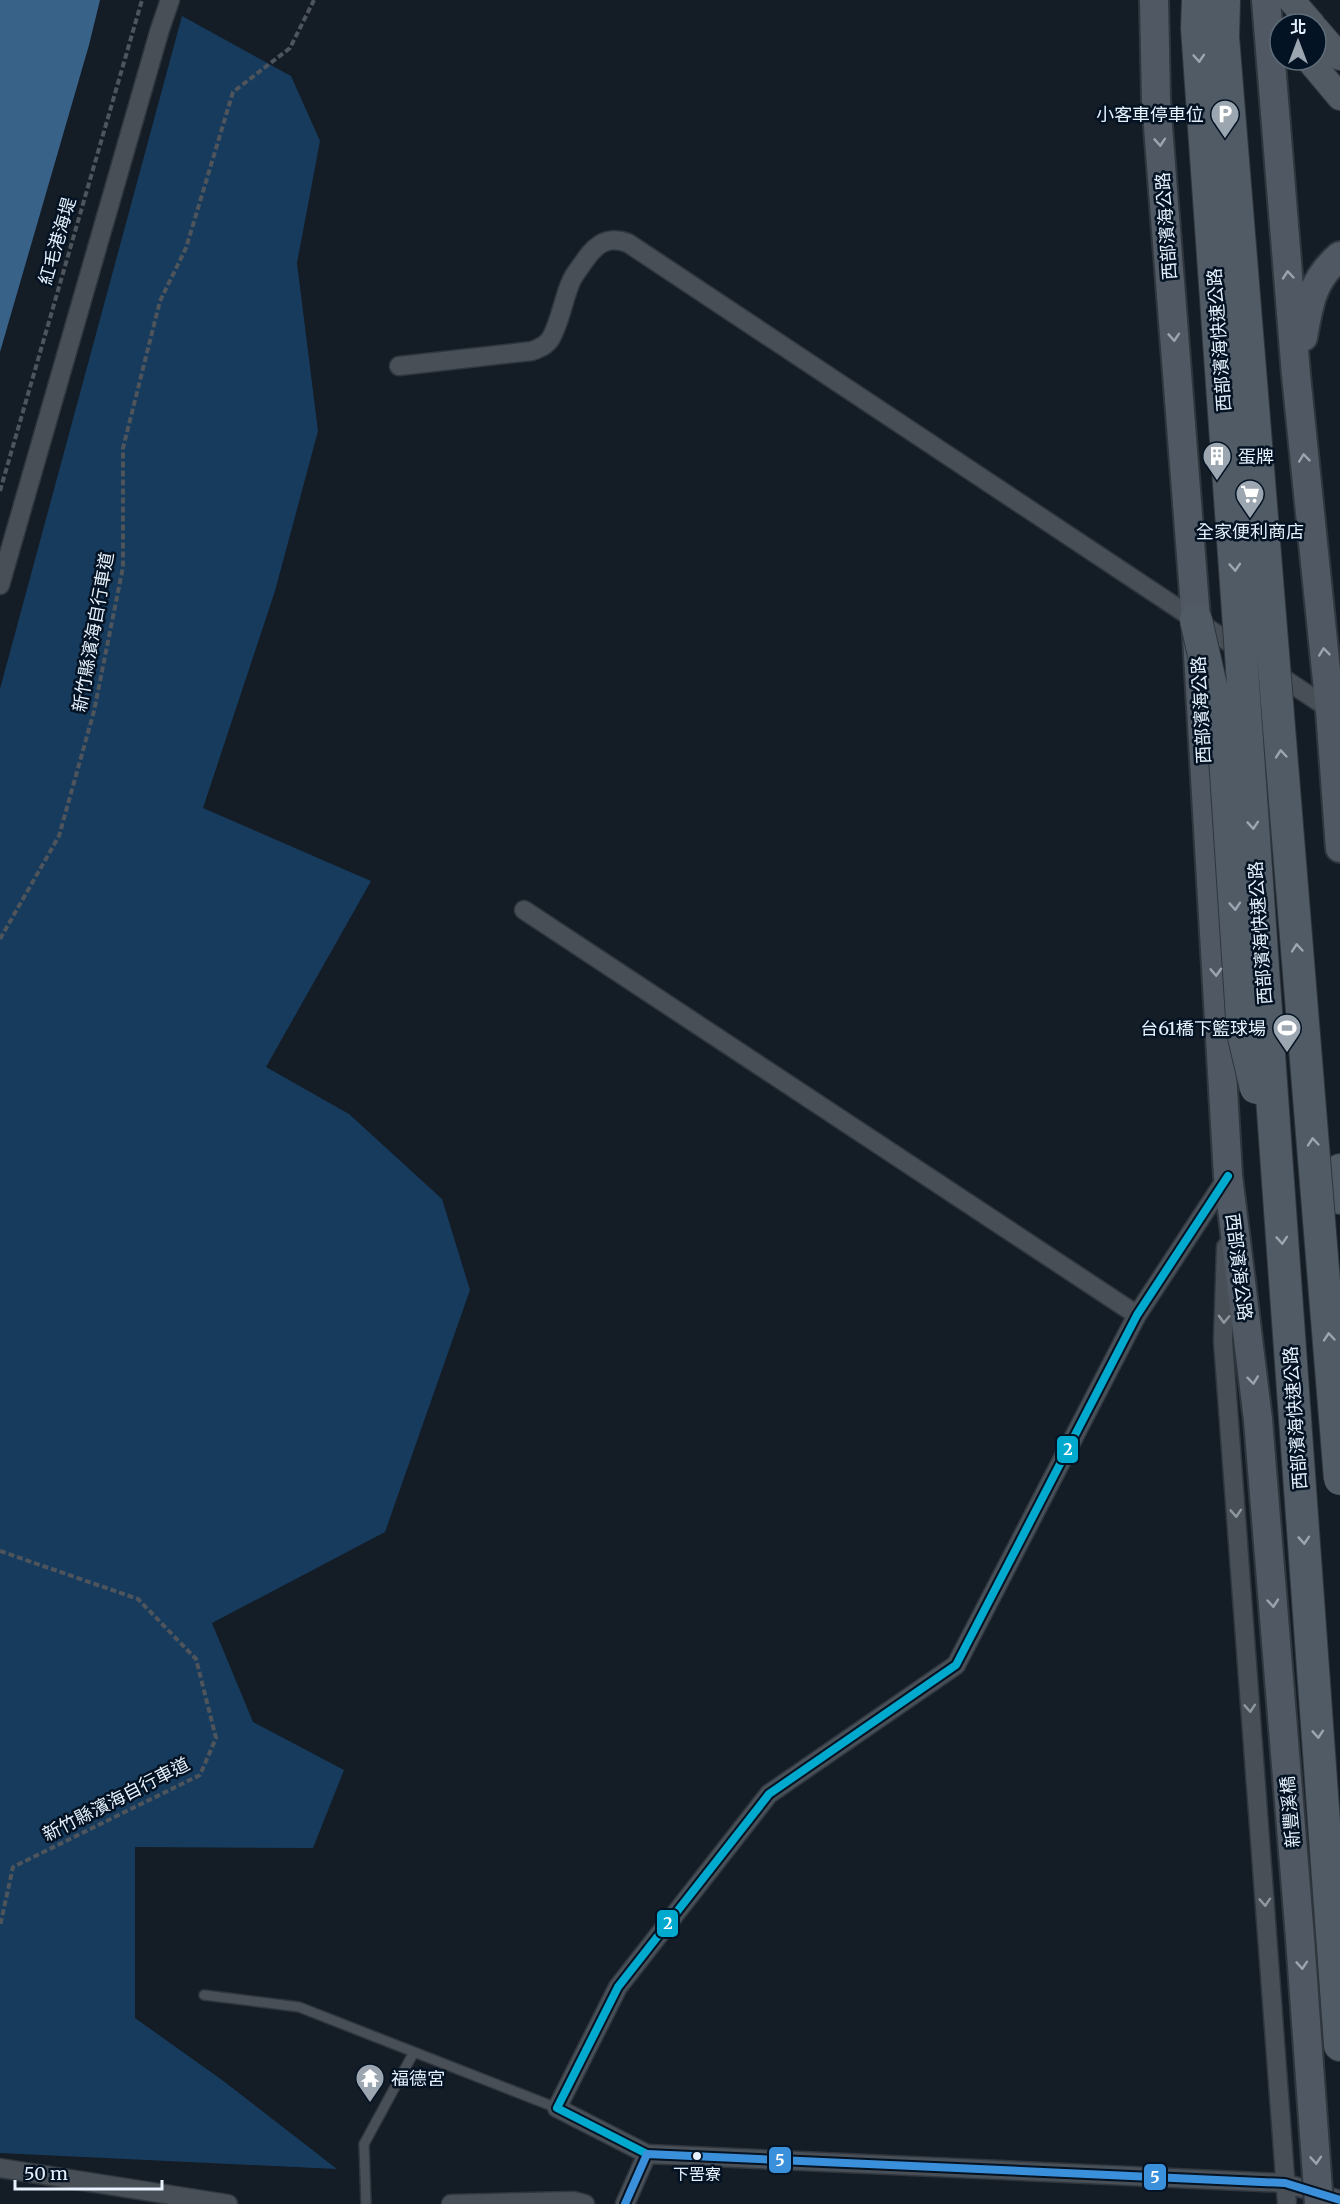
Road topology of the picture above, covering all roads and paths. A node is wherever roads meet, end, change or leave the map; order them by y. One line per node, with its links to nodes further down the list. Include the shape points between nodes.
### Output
1 (142, 0): 17 (path, 紅毛港海堤)
2 (170, 0): 18 (street)
3 (314, 0): 23 (path, 新竹縣濱海自行車道, via 290,48 233,92 186,249 160,301 123,448 123,567 94,711 59,836)
4 (1141, 0): 13 (main road)
5 (1154, 0): 13 (main road, 西部濱海公路)
6 (1198, 0): 26 (highway, 西部濱海快速公路, one-way to 26, bridge)
7 (1224, 0): 30 (highway, 西部濱海快速公路, one-way to 7, bridge, via 1224,49)
8 (1272, 7): 16 (main road, one-way to 8)
9 (1328, 43): 10 (street)
10 (1340, 57)
11 (1319, 72): 12 (street)
12 (1340, 97)
13 (1156, 100): 19 (main road, 西部濱海公路, one-way to 19)
14 (1340, 256): 16 (main road, via 1320,276 1310,298)
15 (399, 366): 19 (street, via 532,351 545,346 552,338 570,281 597,245 617,239 638,249)
16 (1296, 375): 20 (main road, one-way to 16)
17 (0, 491)
18 (0, 585)
19 (1196, 620): 20 (street); 25 (main road, 西部濱海公路, one-way to 25); 26 (highway, one-way to 26, bridge, via 1224,743 1243,1033)
20 (1335, 713): 21 (main road)
21 (1340, 848)
22 (524, 910): 28 (street)
23 (0, 939)
24 (1340, 1170): 27 (highway)
25 (1228, 1176): 28 (street); 29 (main road, 西部濱海公路, one-way to 29); 39 (street, one-way to 39, via 1223,1341)
26 (1278, 1182): 34 (highway, 西部濱海快速公路, one-way to 34)
27 (1340, 1198)
28 (1137, 1315): 36 (street, via 956,1665 769,1794 618,1987)
29 (1258, 1420): 47 (main road, 新豐溪橋, one-way to 47, bridge)
30 (1340, 1479)
31 (0, 1551): 32 (path, 新竹縣濱海自行車道, via 138,1599 196,1659 216,1738 200,1775 13,1867)
32 (0, 1926)
33 (204, 1995): 35 (lane, via 299,2007)
34 (1340, 2045)
35 (414, 2052): 36 (lane); 42 (lane, via 364,2144)
36 (557, 2108): 37 (street)
37 (647, 2154): 39 (street); 45 (street)
38 (0, 2168): 41 (street)
39 (1285, 2183): 40 (street); 46 (street)
40 (1340, 2200)
41 (228, 2204)
42 (366, 2204)
43 (451, 2204): 44 (street)
44 (585, 2204)
45 (625, 2204)
46 (1287, 2204)
47 (1319, 2204)

